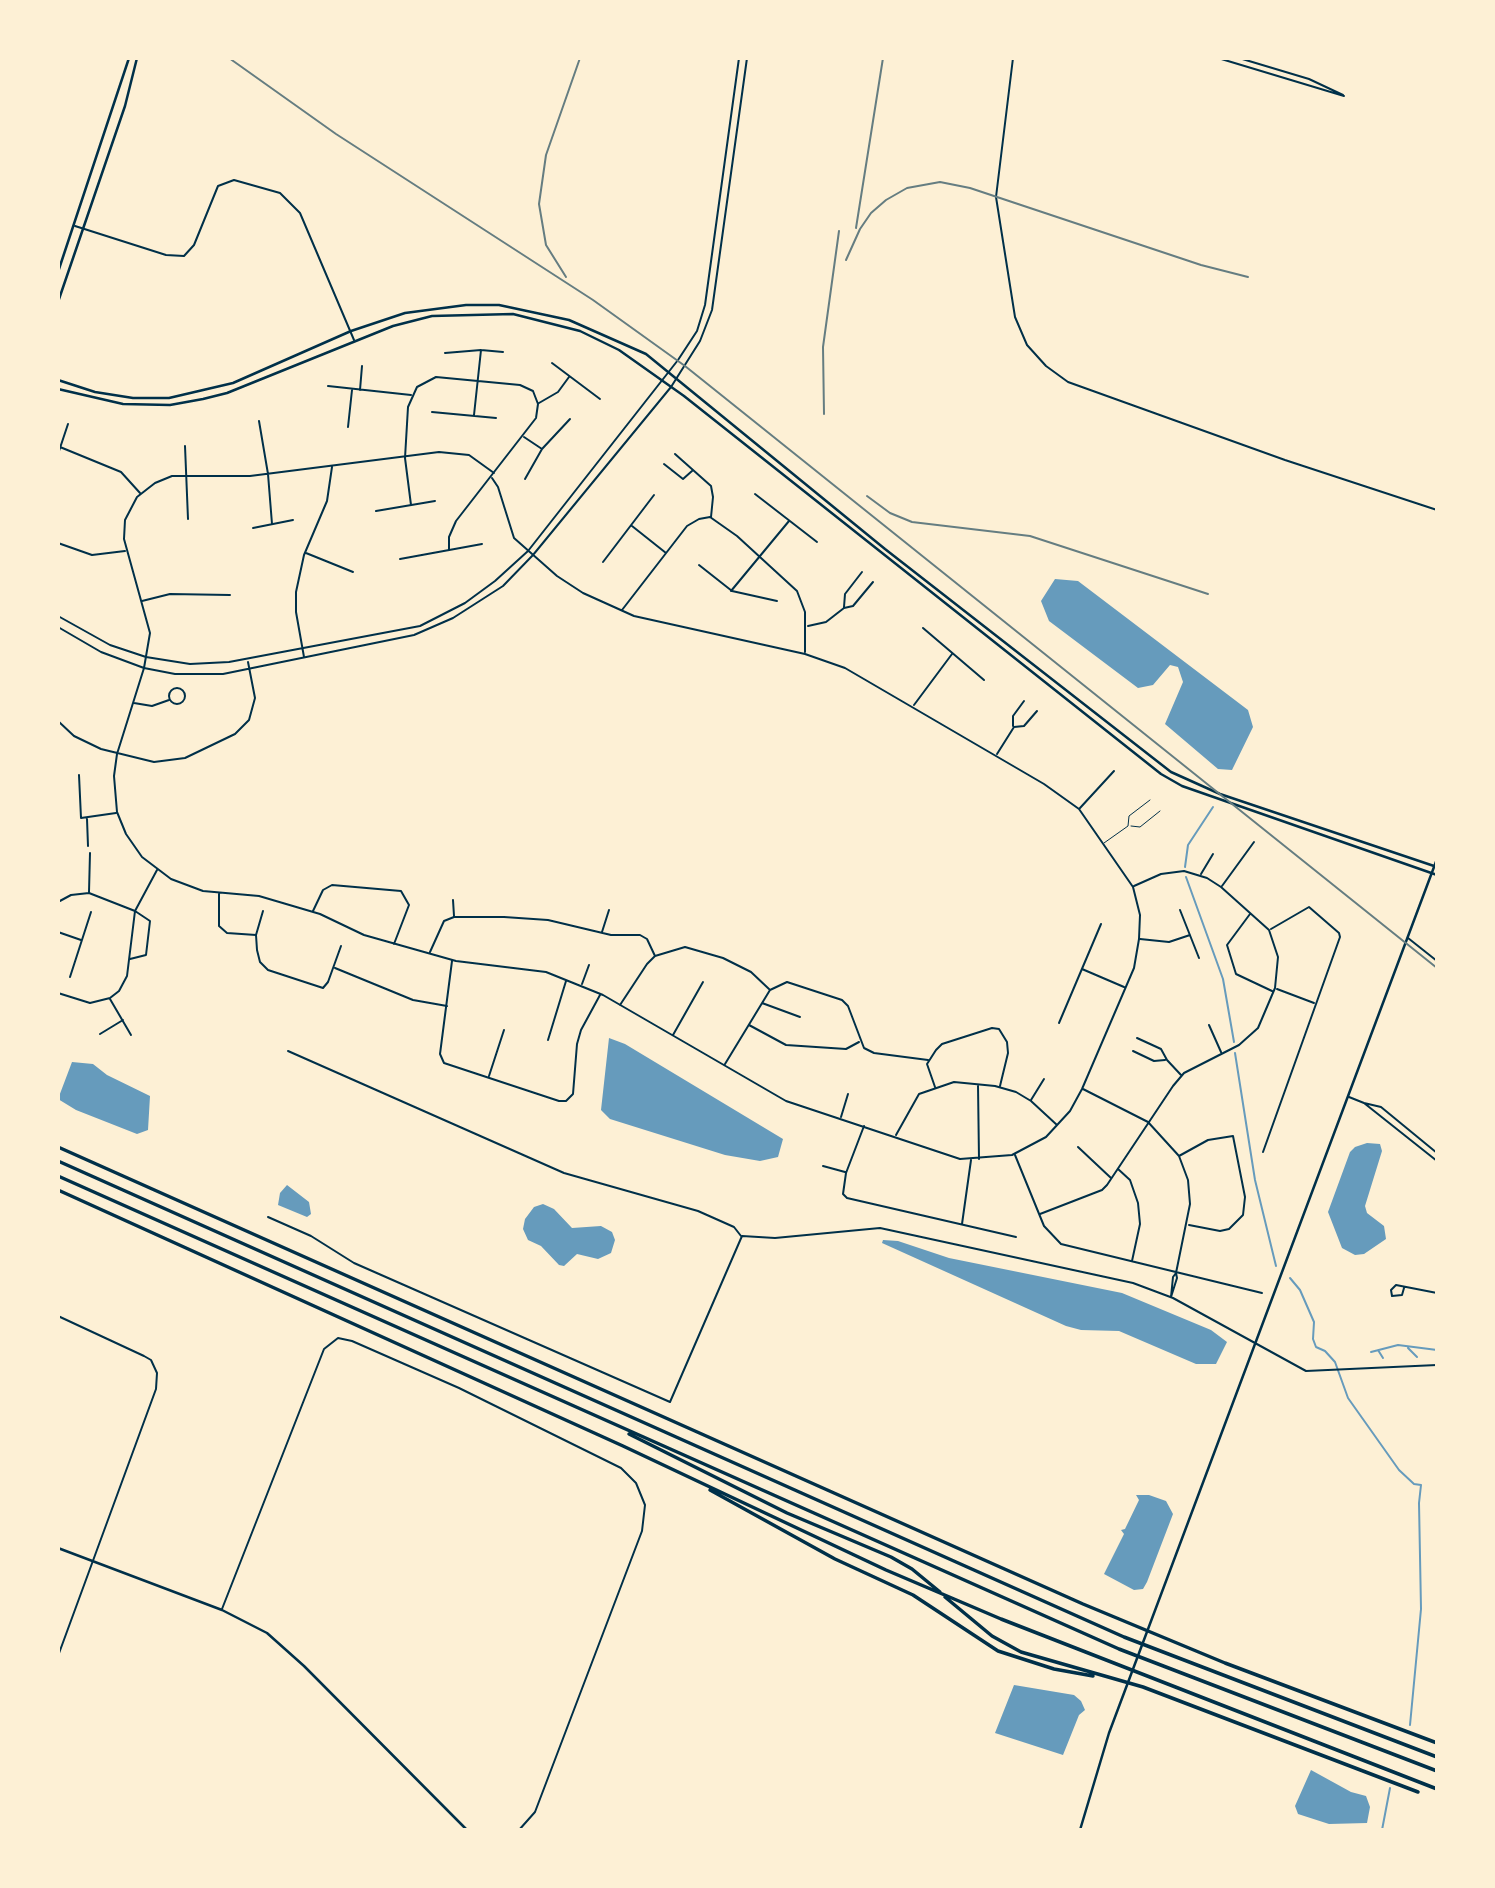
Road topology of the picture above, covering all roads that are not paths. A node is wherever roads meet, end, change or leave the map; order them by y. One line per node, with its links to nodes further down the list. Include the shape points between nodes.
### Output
1 (129, 58): 8 (main road)
2 (137, 58): 9 (main road)
3 (739, 58): 19 (street, via 705,305 697,331)
4 (747, 58): 21 (street, via 712,310 700,341)
5 (1013, 58): 60 (street, via 995,188 1015,317 1027,345 1045,366 1068,382)
6 (1218, 58): 7 (street, via 1344,96 1309,79)
7 (1239, 58)
8 (74, 226): 9 (street); 10 (main road)
9 (82, 228): 11 (main road); 12 (street, via 166,255 184,256 194,245 218,186 234,180 280,193 300,213)
10 (58, 272)
11 (58, 302)
12 (351, 331): 13 (street); 19 (main road, via 405,313 499,305 557,316 601,331 646,354); 22 (main road, via 233,383 181,396 133,398)
13 (354, 341): 23 (main road, via 432,316 513,314 580,331 619,349); 27 (main road, via 227,393 170,405 123,404)
14 (481, 350): 15 (street); 16 (street); 24 (street)
15 (503, 352)
16 (445, 353)
17 (552, 363): 20 (street)
18 (362, 366): 29 (street)
19 (667, 372): 21 (main road); 23 (street)
20 (569, 376): 31 (street); 32 (street, via 558,392)
21 (676, 379): 26 (street); 129 (main road, via 1171,772 1220,794)
22 (58, 380)
23 (662, 380): 26 (main road); 74 (street)
24 (476, 382): 30 (street, via 436,377); 32 (street, via 529,388); 34 (street)
25 (328, 386): 28 (street)
26 (671, 387): 77 (street); 131 (main road, via 1161,774 1182,786)
27 (58, 389)
28 (352, 390): 29 (street); 39 (street)
29 (360, 391): 30 (street)
30 (412, 395): 46 (street)
31 (600, 399)
32 (538, 404): 40 (street, via 538,413)
33 (432, 412): 34 (street)
34 (474, 415): 35 (street)
35 (496, 418)
36 (570, 419): 43 (street)
37 (259, 421): 51 (street)
38 (68, 424): 42 (street)
39 (348, 427)
40 (523, 437): 43 (street); 50 (street)
41 (185, 446): 52 (street)
42 (60, 447): 44 (street); 55 (street, via 121,472)
43 (542, 449): 54 (street)
44 (58, 454)
45 (675, 454): 49 (street)
46 (405, 458): 48 (street); 50 (street, via 461,452); 59 (street)
47 (664, 464): 49 (street, via 683,479)
48 (332, 467): 51 (street); 75 (street, via 327,501)
49 (693, 470): 62 (street, via 711,486)
50 (494, 473): 53 (street)
51 (268, 474): 52 (street); 66 (street)
52 (188, 476): 55 (street, via 162,480); 63 (street)
53 (492, 478): 73 (street, via 456,521); 74 (street, via 510,531)
54 (525, 479)
55 (140, 494): 72 (street, via 125,520)
56 (755, 494): 65 (street)
57 (654, 495): 67 (street)
58 (435, 501): 59 (street)
59 (411, 505): 61 (street)
60 (1437, 509)
61 (376, 511)
62 (711, 518): 76 (street, via 687,526); 78 (street)
63 (188, 519)
64 (293, 520): 66 (street)
65 (789, 521): 69 (street); 78 (street)
66 (272, 524): 68 (street)
67 (631, 525): 76 (street); 80 (street)
68 (253, 528)
69 (817, 542)
70 (58, 543): 72 (street, via 92,555)
71 (482, 544): 73 (street)
72 (126, 550): 87 (street)
73 (449, 550): 79 (street)
74 (528, 551): 77 (street); 96 (street, via 465,603 420,626)
75 (305, 552): 82 (street); 96 (street, via 296,592)
76 (666, 554): 90 (street)
77 (533, 555): 90 (street, via 556,576); 101 (street, via 503,586 453,618 414,635)
78 (758, 558): 85 (street); 92 (street, via 797,591)
79 (400, 559)
80 (603, 562)
81 (699, 565): 85 (street)
82 (353, 572)
83 (862, 572): 89 (street, via 845,594)
84 (873, 582): 89 (street, via 853,606)
85 (731, 591): 88 (street)
86 (230, 595): 87 (street, via 170,594)
87 (141, 601): 100 (street, via 150,633)
88 (777, 601)
89 (844, 608): 92 (street, via 826,622)
90 (621, 611): 97 (street)
91 (58, 616): 95 (street)
92 (807, 626): 97 (street)
93 (58, 627): 99 (street)
94 (923, 628): 98 (street)
95 (110, 645): 99 (street); 100 (street)
96 (303, 650): 101 (street); 102 (street)
97 (805, 654): 109 (street, via 845,668)
98 (952, 654): 105 (street); 109 (street)
99 (106, 655): 103 (street)
100 (146, 657): 102 (street, via 190,664); 103 (street)
101 (304, 658): 104 (street)
102 (248, 661): 104 (street)
103 (144, 668): 104 (street, via 190,675); 108 (street)
104 (250, 670): 113 (street, via 254,710 235,734 185,758 168,761)
105 (984, 680)
106 (169, 700): 106 (street, via 182,703 185,692 172,688); 108 (street, via 152,706)
107 (1024, 701): 112 (street, via 1013,716)
108 (133, 703): 113 (street)
109 (913, 706): 114 (street)
110 (1037, 711): 112 (street, via 1024,726)
111 (58, 721): 113 (street, via 86,743)
112 (1014, 727): 114 (street)
113 (117, 754): 120 (street)
114 (996, 755): 118 (street)
115 (1114, 771): 118 (street)
116 (79, 775): 121 (street, via 81,818)
117 (1150, 800): 122 (lane, via 1129,816)
118 (1079, 809): 124 (street)
119 (1160, 811): 122 (lane, via 1140,827)
120 (117, 812): 121 (street); 130 (street, via 138,852)
121 (86, 817): 125 (street)
122 (1128, 826): 124 (lane)
123 (1254, 842): 135 (street)
124 (1104, 843): 134 (street)
125 (88, 846)
126 (89, 853): 137 (street)
127 (1213, 854): 132 (street)
128 (1437, 859): 129 (main road)
129 (1436, 866): 131 (main road)
130 (157, 870): 136 (street, via 203,891); 142 (street)
131 (1432, 874): 133 (main road); 154 (main road)
132 (1200, 875): 134 (street, via 1173,871); 135 (street)
133 (1437, 875)
134 (1133, 887): 155 (street, via 1140,915)
135 (1221, 887): 146 (street)
136 (219, 891): 144 (street, via 259,895); 152 (street, via 219,926 227,933)
137 (89, 893): 139 (street); 142 (street)
138 (453, 900): 147 (street)
139 (58, 902)
140 (609, 910): 151 (street)
141 (1180, 910): 153 (street)
142 (135, 911): 162 (street); 162 (street, via 150,921 150,926 145,958)
143 (263, 911): 152 (street)
144 (313, 911): 157 (street); 157 (street, via 323,890 332,885 401,891 409,905)
145 (91, 912): 156 (street)
146 (1251, 912): 149 (street); 174 (street, via 1227,945 1236,974)
147 (454, 917): 151 (street, via 548,920); 159 (street, via 444,920)
148 (1101, 924): 167 (street)
149 (1269, 930): 174 (street, via 1278,957); 179 (street, via 1308,907 1339,933 1339,944)
150 (58, 932): 156 (street)
151 (601, 933): 160 (street, via 640,934)
152 (256, 935): 166 (street, via 263,967 316,987 327,985)
153 (1190, 935): 155 (street, via 1170,942); 161 (street)
154 (1407, 937): 164 (street); 208 (main road)
155 (1139, 939): 172 (street)
156 (82, 940): 168 (street)
157 (394, 944): 159 (street)
158 (341, 946): 166 (street)
159 (429, 953): 163 (street)
160 (655, 956): 173 (street, via 685,947 710,953 751,972); 180 (street)
161 (1199, 958)
162 (128, 959): 177 (street, via 124,984)
163 (452, 960): 169 (street, via 530,968); 181 (street)
164 (1437, 961)
165 (589, 965): 171 (street)
166 (334, 967): 181 (street, via 413,1000)
167 (1082, 969): 172 (street); 184 (street)
168 (70, 977)
169 (567, 980): 171 (street); 192 (street)
170 (703, 982): 190 (street)
171 (581, 985): 176 (street)
172 (1125, 987): 206 (street)
173 (769, 990): 178 (street); 193 (street, via 793,982 842,1000)
174 (1274, 990): 179 (street); 196 (street, via 1258,1028)
175 (58, 993): 177 (street, via 90,1003)
176 (601, 994): 180 (street); 201 (street, via 581,1030 570,1098 559,1101)
177 (110, 998): 183 (street)
178 (761, 1002): 182 (street); 185 (street)
179 (1315, 1003): 218 (street)
180 (620, 1005): 190 (street)
181 (447, 1006): 201 (street, via 441,1059)
182 (800, 1017)
183 (123, 1020): 188 (street); 189 (street)
184 (1059, 1023)
185 (748, 1025): 193 (street, via 786,1045 846,1049); 199 (street)
186 (1209, 1026): 196 (street)
187 (504, 1030): 201 (street)
188 (100, 1034)
189 (131, 1035)
190 (673, 1036): 199 (street)
191 (1137, 1038): 198 (street, via 1161,1049)
192 (548, 1040)
193 (860, 1042): 197 (street, via 874,1053)
194 (288, 1051): 236 (street, via 564,1172 698,1211 734,1227)
195 (1133, 1051): 198 (street, via 1154,1061)
196 (1222, 1053): 200 (street)
197 (928, 1060): 204 (street); 205 (street, via 942,1044 999,1029 1008,1053)
198 (1167, 1060): 200 (street)
199 (724, 1065): 211 (street, via 786,1101)
200 (1182, 1075): 212 (street)
201 (489, 1077)
202 (1044, 1079): 209 (street)
203 (978, 1084): 204 (street, via 954,1082); 205 (street); 223 (street)
204 (935, 1087): 215 (street, via 911,1103)
205 (1000, 1087): 209 (street)
206 (1082, 1089): 212 (street); 214 (street)
207 (848, 1094): 211 (street)
208 (1349, 1097): 210 (street); 245 (main road)
209 (1031, 1101): 214 (street)
210 (1364, 1103): 219 (street, via 1381,1108); 225 (street)
211 (841, 1118): 213 (street)
212 (1148, 1122): 221 (street); 227 (street)
213 (864, 1126): 215 (street); 228 (street)
214 (1058, 1126): 220 (street)
215 (895, 1136): 222 (street)
216 (58, 1147): 254 (highway, via 1083,1604)
217 (1078, 1147): 230 (street)
218 (1263, 1152)
219 (1437, 1153)
220 (1015, 1154): 223 (street); 232 (street)
221 (1179, 1156): 235 (street, via 1190,1192); 235 (street, via 1208,1140 1233,1136 1245,1197 1243,1214 1229,1229)
222 (971, 1159): 223 (street); 234 (street)
223 (979, 1159)
224 (58, 1161): 255 (highway, via 1124,1637)
225 (1437, 1161)
226 (823, 1166): 228 (street)
227 (1117, 1169): 230 (street); 238 (street, via 1130,1180 1138,1200 1140,1224)
228 (846, 1172): 234 (street, via 843,1194)
229 (58, 1176): 247 (highway)
230 (1112, 1178): 232 (street, via 1102,1190)
231 (58, 1190): 248 (highway)
232 (1040, 1214): 238 (street, via 1050,1234 1066,1247)
233 (268, 1217): 236 (street, via 312,1236 355,1263 670,1402)
234 (962, 1224): 237 (street)
235 (1188, 1225): 239 (street)
236 (742, 1236): 243 (street, via 775,1238 880,1228 1133,1283)
237 (1016, 1237)
238 (1132, 1262): 239 (street)
239 (1176, 1273): 241 (street); 243 (street)
240 (1404, 1287): 242 (street)
241 (1262, 1293)
242 (1437, 1293)
243 (1171, 1297): 245 (street)
244 (58, 1316): 250 (street, via 151,1360 157,1373 156,1389)
245 (1256, 1346): 246 (street, via 1297,1368 1332,1371); 261 (main road, via 1122,1698)
246 (1437, 1365)
247 (619, 1427): 253 (highway, via 776,1508 878,1551 919,1574 992,1636 1021,1653); 256 (highway, via 1119,1649)
248 (686, 1477): 253 (highway, via 835,1559 926,1602 998,1651 1054,1669); 257 (highway, via 1001,1619)
249 (58, 1549): 250 (main road)
250 (91, 1561): 251 (main road); 252 (street)
251 (222, 1610): 259 (main road, via 283,1646); 260 (street, via 324,1349 338,1338 405,1364 621,1468 640,1492 645,1518 638,1545 535,1812)
252 (58, 1656)
253 (1116, 1679): 258 (highway)
254 (1437, 1743)
255 (1437, 1757)
256 (1437, 1770)
257 (1437, 1788)
258 (1418, 1792)
259 (467, 1830)
260 (519, 1830)
261 (1080, 1830)

